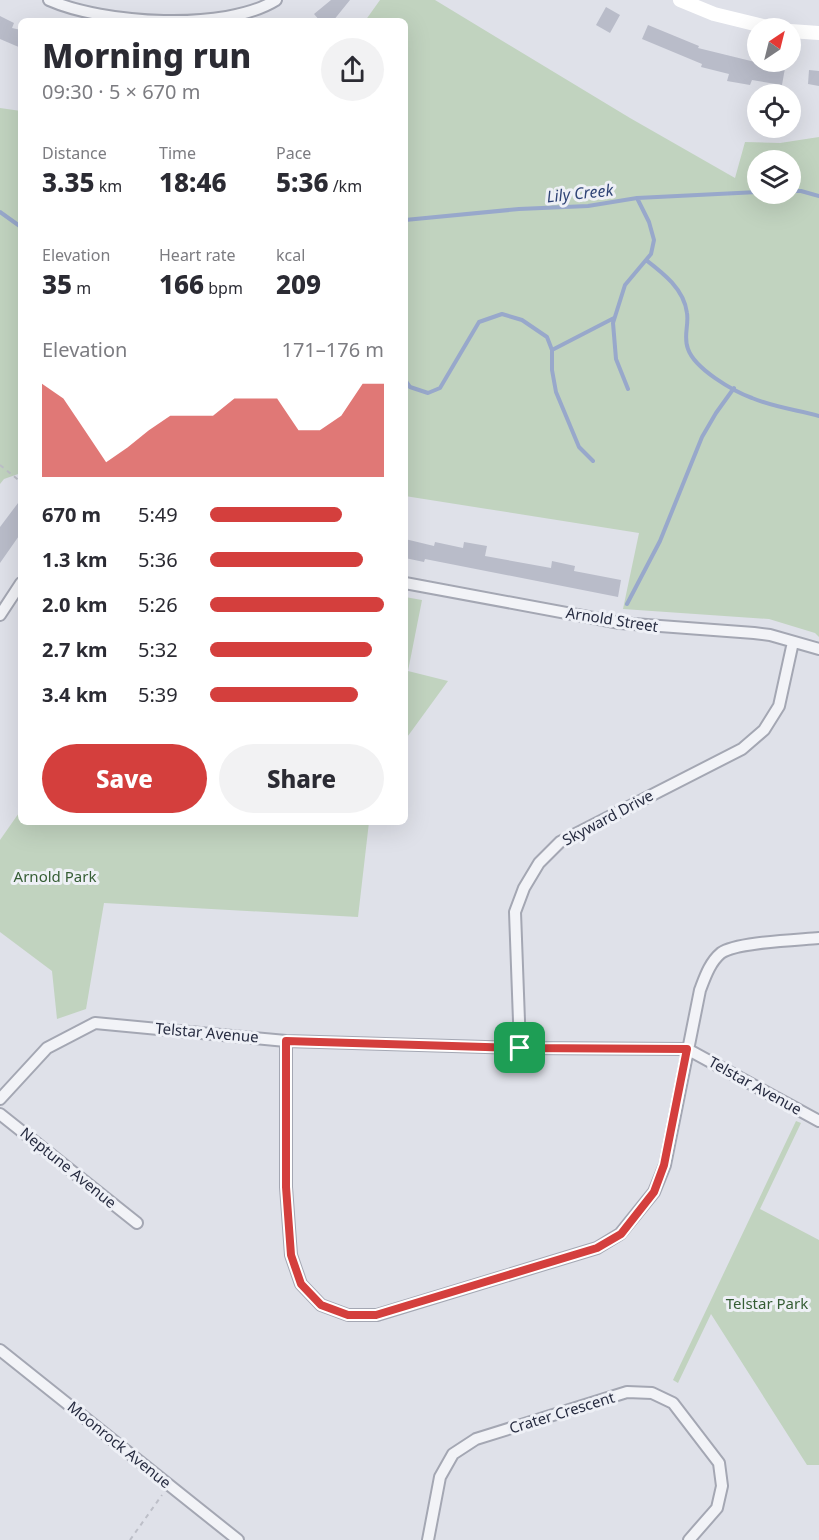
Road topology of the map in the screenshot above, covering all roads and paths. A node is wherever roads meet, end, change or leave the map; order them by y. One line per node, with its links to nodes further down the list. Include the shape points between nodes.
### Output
1 (49, 0): 4 (street, via 62,6)
2 (276, 0): 5 (street, via 244,15)
3 (680, 0): 6 (street)
4 (133, 18)
5 (216, 18)
6 (747, 22)
7 (801, 32): 8 (street)
8 (819, 33)
9 (0, 465): 10 (path)
10 (18, 480)
11 (408, 584): 14 (street, Arnold Street, via 620,623 754,633)
12 (18, 588): 13 (street)
13 (0, 615)
14 (793, 642): 15 (street, Arnold Street); 18 (street, Skyward Drive, via 779,706 764,730 742,749 560,842 538,863 515,912)
15 (819, 649)
16 (819, 938): 19 (street, via 741,946 722,952 709,968 700,990)
17 (286, 1041): 18 (street, Telstar Avenue); 19 (street, via 286,1187 291,1255 301,1284 321,1305 348,1315 376,1315 597,1248 621,1234 654,1192 664,1165); 20 (street, Telstar Avenue, via 95,1023 47,1048)
18 (520, 1048): 19 (street, Telstar Avenue)
19 (687, 1049): 22 (street, Telstar Avenue)
20 (0, 1099)
21 (0, 1114): 23 (street, Neptune Avenue)
22 (819, 1121)
23 (137, 1223)
24 (0, 1350): 25 (street, Moonrock Avenue)
25 (169, 1485): 26 (path); 27 (street, Moonrock Avenue)
26 (130, 1540)
27 (238, 1540)
28 (428, 1540): 29 (street, Crater Crescent, via 440,1477 453,1454 477,1439 627,1392 652,1393 674,1403 718,1463 722,1486 717,1508)
29 (689, 1540)

